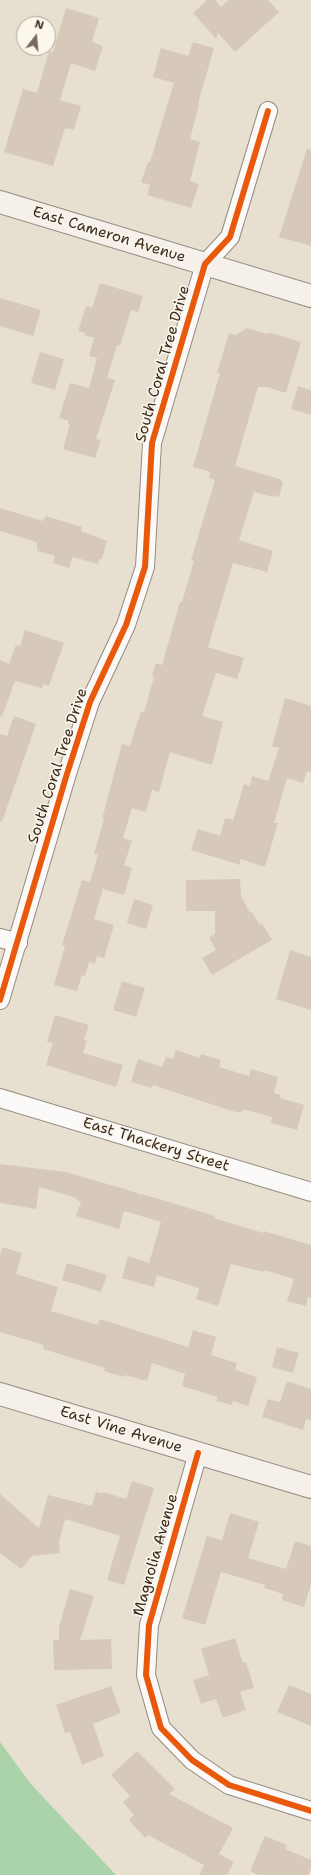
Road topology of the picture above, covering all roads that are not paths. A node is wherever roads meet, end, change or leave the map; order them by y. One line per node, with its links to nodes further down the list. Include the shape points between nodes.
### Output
1 (268, 111): 3 (street, South Coral Tree Drive, via 230,238)
2 (0, 202): 3 (main road, East Cameron Avenue)
3 (205, 264): 4 (main road, East Cameron Avenue); 6 (street, South Coral Tree Drive, via 152,443 145,567 126,625 90,702)
4 (311, 296)
5 (0, 938): 6 (street)
6 (18, 943): 7 (street, South Coral Tree Drive)
7 (0, 1000)
8 (0, 1098): 9 (street, East Thackery Street)
9 (311, 1192)
10 (0, 1394): 11 (main road, East Vine Avenue)
11 (198, 1453): 12 (main road, East Vine Avenue); 13 (street, Magnolia Avenue, via 149,1625 146,1675 162,1728 192,1760 229,1785)
12 (311, 1487)
13 (311, 1811)

